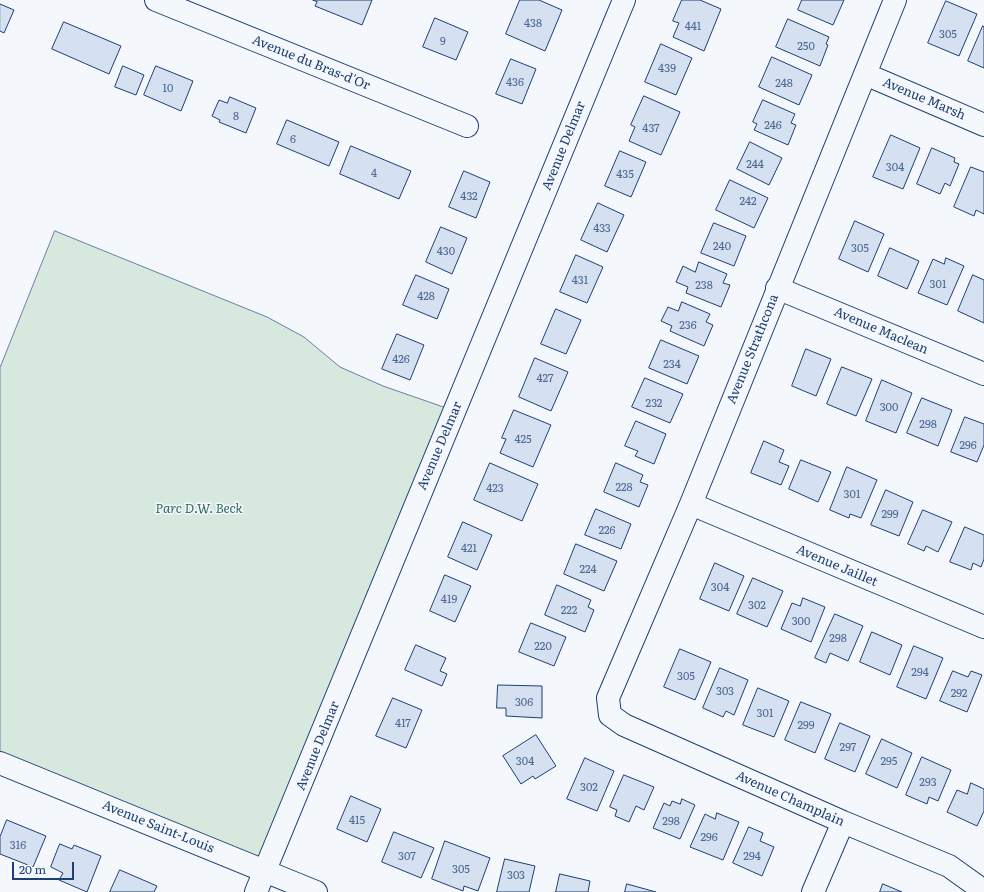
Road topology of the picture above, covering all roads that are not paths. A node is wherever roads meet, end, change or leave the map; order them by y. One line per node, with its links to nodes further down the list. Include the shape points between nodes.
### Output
1 (156, 0): 6 (street, Avenue du Bras-d'Or)
2 (624, 0): 14 (street, Avenue Delmar)
3 (895, 0): 4 (street, Avenue Strathcona)
4 (865, 74): 5 (street, Avenue Marsh); 7 (street, Avenue Strathcona)
5 (984, 125)
6 (467, 126)
7 (777, 288): 8 (street, Avenue Maclean); 9 (street, Avenue Strathcona)
8 (984, 374)
9 (691, 504): 10 (street, Avenue Jaillet); 11 (street, Avenue Strathcona)
10 (984, 627)
11 (608, 698): 13 (street, Avenue Champlain, via 610,715 624,724)
12 (0, 763): 14 (street, Avenue Saint-Louis)
13 (843, 822): 15 (street, Avenue Champlain, via 949,866); 18 (street)
14 (266, 871): 16 (street, Avenue Delmar); 17 (street, Avenue Saint-Louis)
15 (984, 891)
16 (256, 892)
17 (316, 892)
18 (813, 892)

